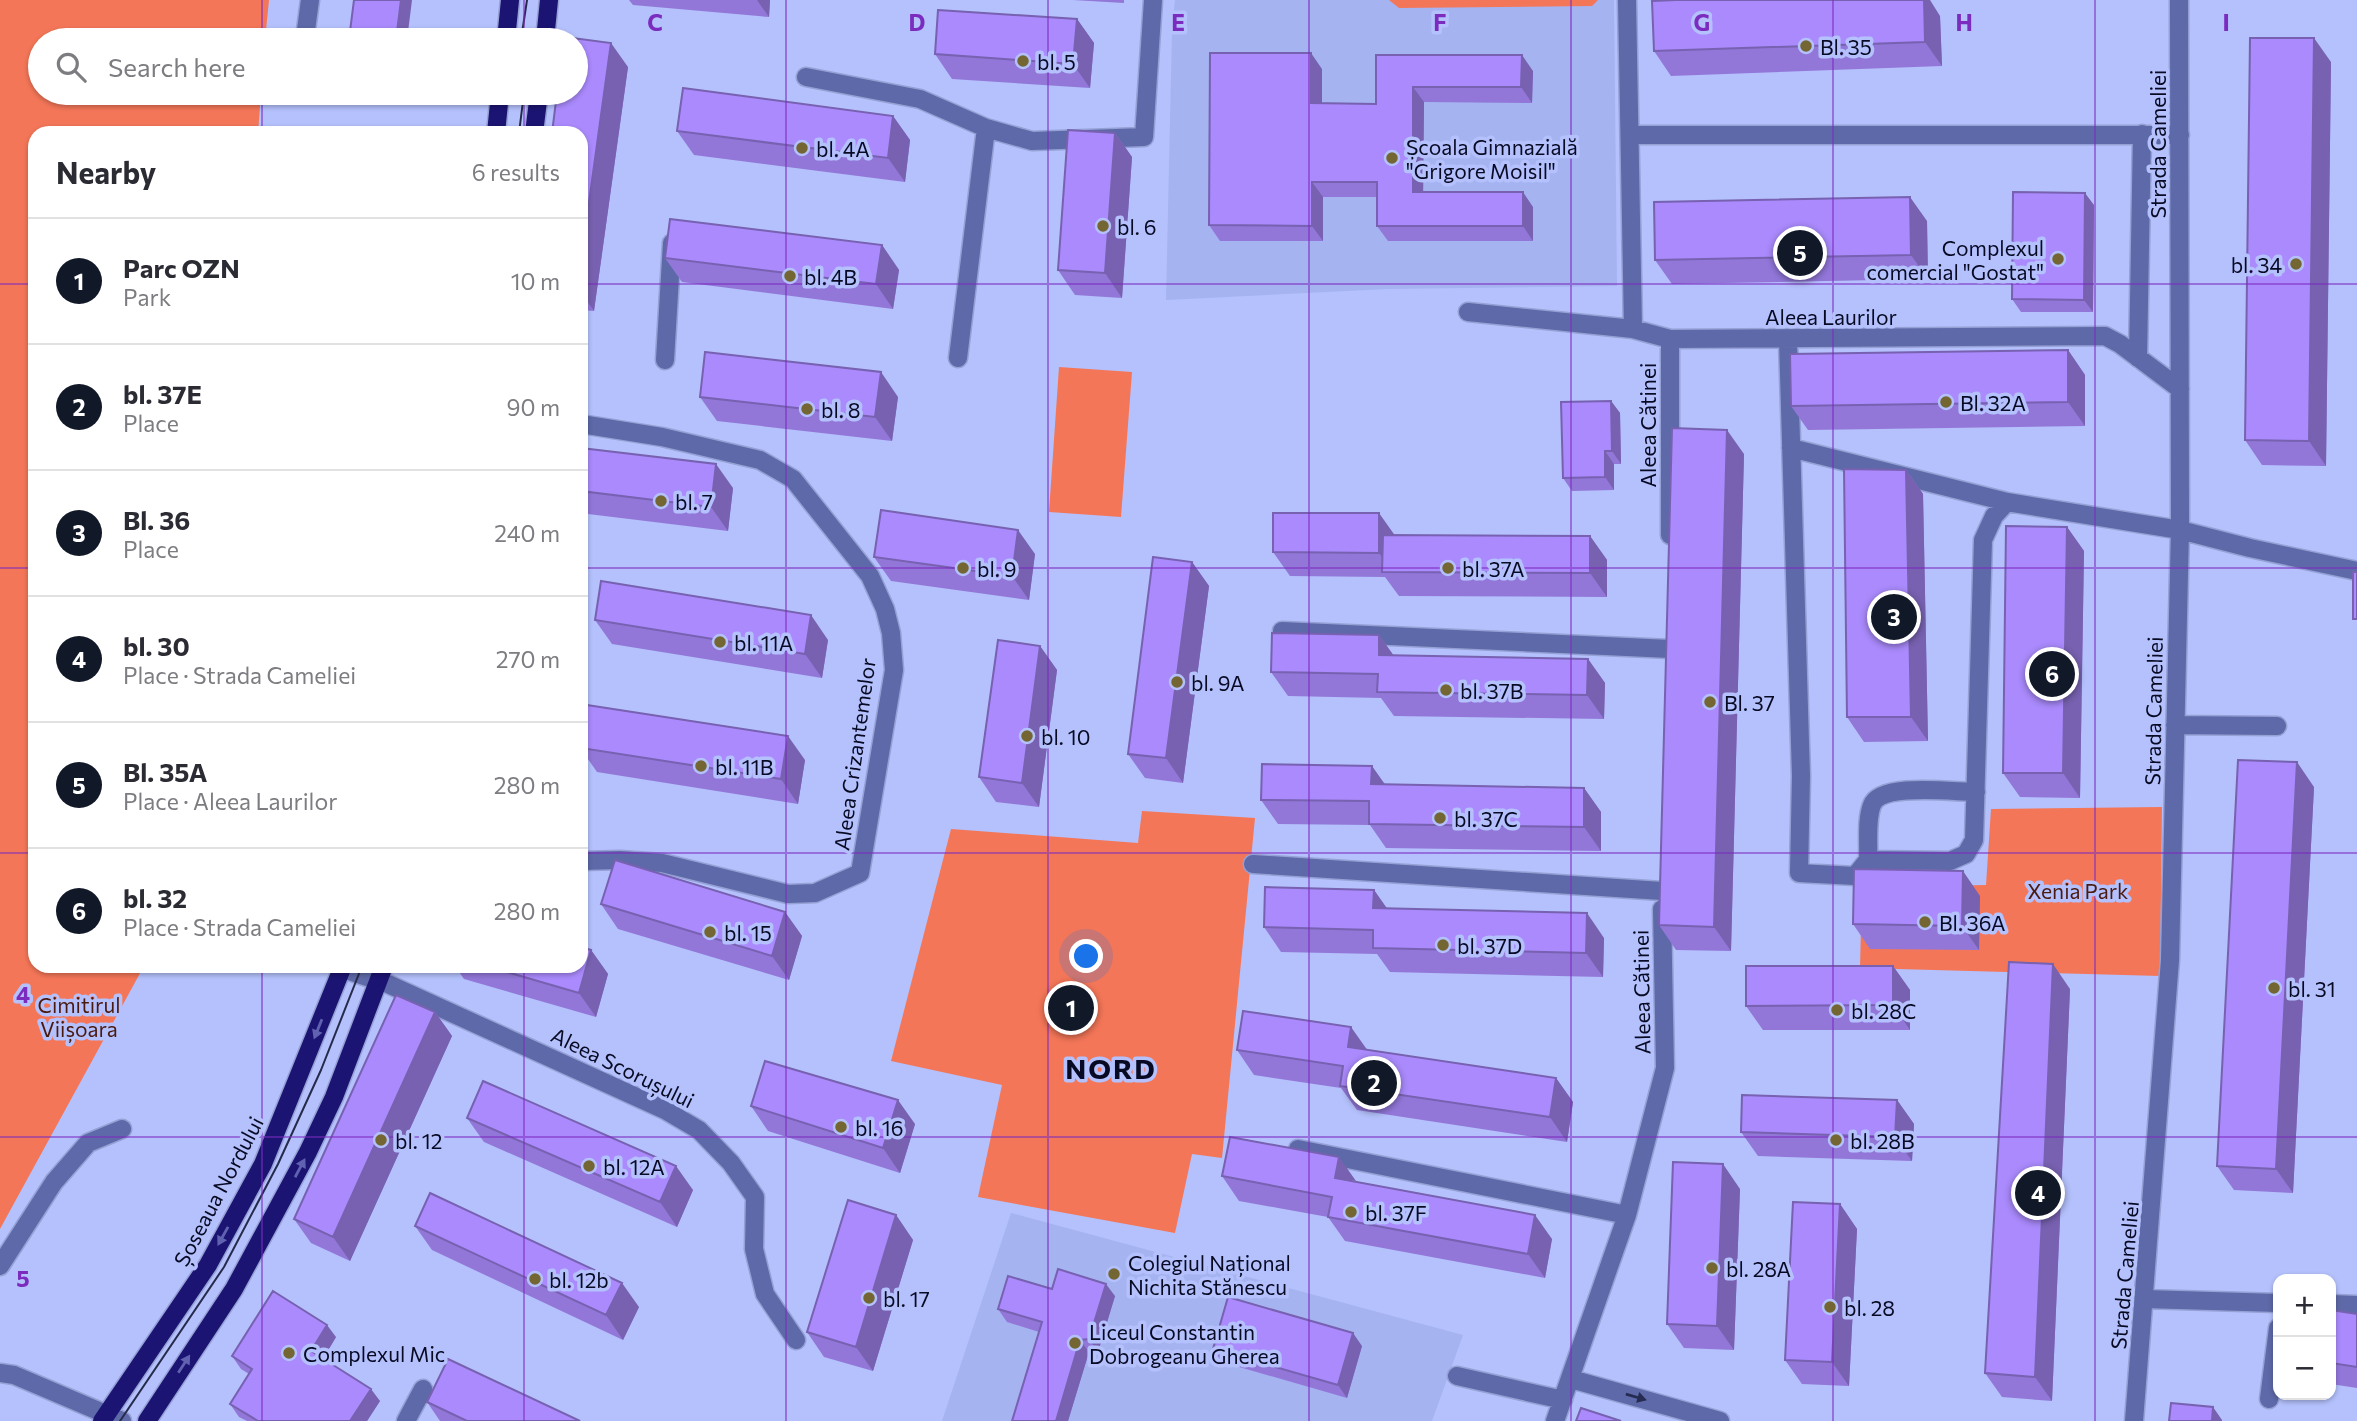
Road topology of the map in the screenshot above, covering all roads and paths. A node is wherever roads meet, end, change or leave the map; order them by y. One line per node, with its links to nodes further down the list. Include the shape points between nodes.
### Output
1 (310, 0): 7 (street)
2 (510, 0): 8 (main road)
3 (549, 0): 9 (main road)
4 (1153, 0): 15 (street, via 1144,136 1032,141)
5 (1627, 0): 17 (street)
6 (2179, 0): 18 (street, Strada Cameliei)
7 (306, 28)
8 (507, 28)
9 (546, 28)
10 (806, 77): 15 (street, via 920,99)
11 (499, 105): 13 (main road)
12 (538, 105): 14 (main road)
13 (497, 126)
14 (535, 126)
15 (986, 128): 24 (street)
16 (2142, 134): 17 (street); 18 (street); 25 (street)
17 (1630, 135): 21 (street)
18 (2180, 135): 27 (street, Strada Cameliei)
19 (678, 228): 26 (street, via 673,239)
20 (1468, 312): 21 (street, Aleea Laurilor)
21 (1633, 329): 22 (street, Aleea Laurilor)
22 (1670, 339): 23 (street, Aleea Laurilor); 32 (street, Aleea Cătinei)
23 (1788, 340): 25 (street, Aleea Laurilor, via 2105,336); 29 (street)
24 (958, 358)
25 (2138, 358): 27 (street, Aleea Laurilor)
26 (665, 360)
27 (2180, 389): 31 (street, Strada Cameliei)
28 (588, 425): 40 (street, Aleea Crizantemelor, via 760,460 793,478 870,576 885,609 894,670 860,873 815,893 788,894 662,863)
29 (1791, 448): 30 (street); 39 (street, via 1801,776 1799,873 1855,876)
30 (2007, 502): 31 (street); 38 (street, via 1994,516 1983,540)
31 (2180, 530): 33 (street); 36 (street, Strada Cameliei)
32 (1670, 555)
33 (2357, 570)
34 (1282, 631): 35 (street)
35 (1670, 649)
36 (2175, 725): 37 (street); 48 (street, Strada Cameliei, via 2170,960)
37 (2277, 726)
38 (1976, 792): 39 (street, via 1974,841 1966,854 1950,860); 39 (street, via 1891,790 1876,797 1871,807)
39 (1868, 860)
40 (588, 861)
41 (1253, 864): 46 (street, Aleea Cătinei, via 1662,885 1665,1068)
42 (341, 973): 60 (main road, Șoseaua Nordului, one-way to 60, via 263,1164 208,1265)
43 (382, 973): 53 (street, Aleea Scorușului, via 699,1130 732,1163 755,1197 754,1250 765,1294); 61 (main road, one-way to 43, via 234,1289 272,1221 334,1097)
44 (122, 1129): 47 (street, via 88,1143 54,1182)
45 (1298, 1149): 46 (street)
46 (1627, 1215): 56 (street, Aleea Cătinei)
47 (0, 1266)
48 (2145, 1299): 49 (street); 65 (street, Strada Cameliei)
49 (2273, 1303)
50 (2336, 1304): 51 (street)
51 (2357, 1305)
52 (2277, 1337): 58 (street)
53 (796, 1340)
54 (0, 1373): 60 (street)
55 (1457, 1376): 59 (street)
56 (1571, 1379): 59 (street, Aleea Cătinei); 64 (street, one-way to 64)
57 (423, 1389): 62 (street)
58 (2269, 1399)
59 (1563, 1400): 63 (street, Aleea Cătinei)
60 (110, 1419)
61 (147, 1421)
62 (406, 1421)
63 (1555, 1421)
64 (1720, 1421)
65 (2134, 1421)

